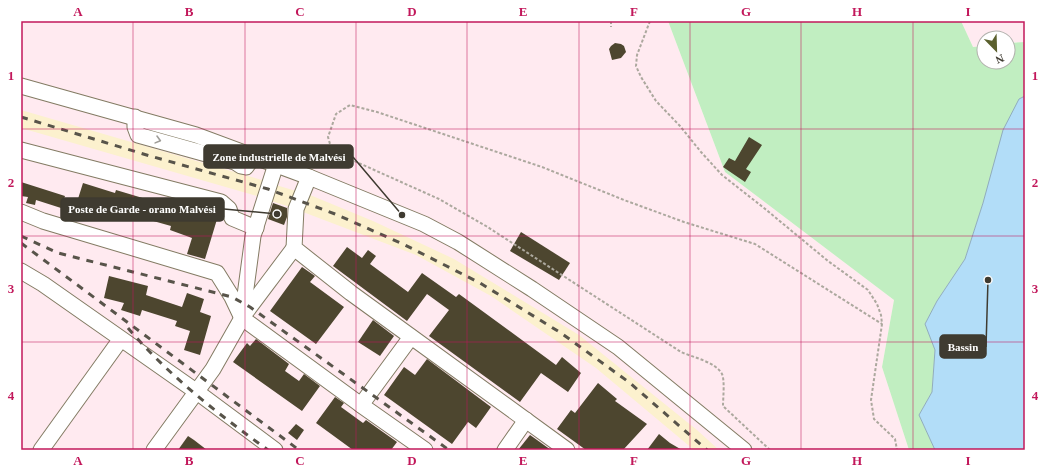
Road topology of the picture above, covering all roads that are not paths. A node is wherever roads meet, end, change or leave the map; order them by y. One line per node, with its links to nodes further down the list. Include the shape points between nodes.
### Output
1 (21, 86): 3 (street, via 196,135)
2 (21, 150): 6 (street, via 221,202 229,209 232,218)
3 (276, 164): 4 (street); 6 (street)
4 (309, 177): 7 (street, via 296,209); 21 (street, via 424,224 458,242 618,347)
5 (21, 212): 9 (street, via 43,221 216,273)
6 (256, 228): 9 (street)
7 (294, 248): 9 (street); 10 (street)
8 (21, 271): 12 (street)
9 (242, 318): 12 (street, via 214,369); 13 (street)
10 (411, 337): 13 (street); 14 (street)
11 (118, 343): 15 (street)
12 (197, 392): 16 (street); 17 (street)
13 (362, 405): 18 (street)
14 (526, 420): 19 (street); 20 (street)
15 (41, 450)
16 (154, 450)
17 (275, 450)
18 (426, 450)
19 (505, 450)
20 (567, 450)
21 (744, 450)

